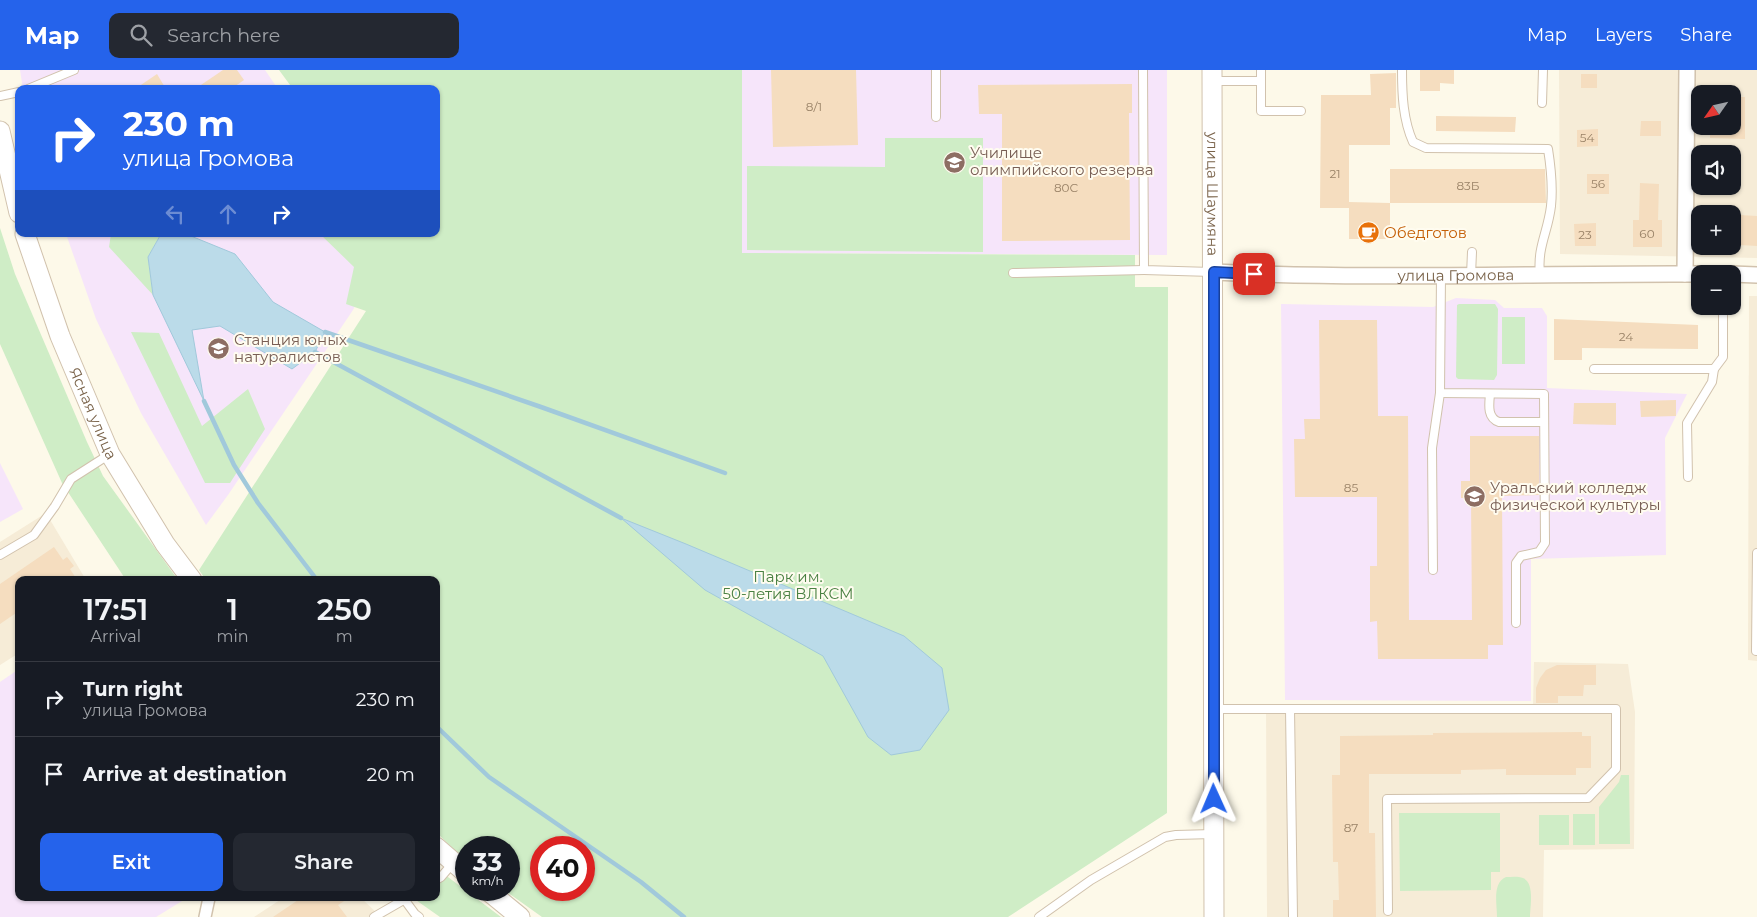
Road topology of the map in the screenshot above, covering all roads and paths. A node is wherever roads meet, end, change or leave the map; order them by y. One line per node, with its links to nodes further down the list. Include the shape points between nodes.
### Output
1 (74, 70): 10 (lane)
2 (936, 70): 15 (lane)
3 (1143, 70): 21 (lane)
4 (1261, 70): 9 (lane)
5 (1402, 70): 24 (lane, via 1407,128 1413,142 1426,148 1548,149 1552,176 1551,208 1539,253)
6 (1543, 70): 13 (lane)
7 (1687, 70): 20 (street)
8 (1212, 76): 9 (lane); 22 (street, улица Шаумяна)
9 (1261, 81): 14 (lane, via 1261,111)
10 (38, 85)
11 (15, 93): 12 (lane)
12 (0, 96)
13 (1542, 103)
14 (1301, 111)
15 (936, 117)
16 (0, 131): 17 (street)
17 (15, 196)
18 (26, 237): 36 (street, Ясная улица, via 60,336)
19 (1472, 252): 28 (lane)
20 (1693, 265)
21 (1144, 270): 22 (lane); 23 (lane)
22 (1214, 272): 29 (street, улица Громова); 44 (street, улица Шаумяна)
23 (1014, 273)
24 (1540, 274): 25 (street, улица Громова); 28 (street, улица Громова)
25 (1691, 274)
26 (1741, 274): 27 (street)
27 (1757, 274)
28 (1471, 275): 29 (street, улица Громова)
29 (1441, 276): 33 (lane)
30 (1723, 315): 32 (lane, via 1723,357)
31 (1594, 370): 32 (lane)
32 (1714, 370): 37 (lane, via 1712,382 1687,423)
33 (1440, 393): 34 (lane); 40 (lane, via 1432,448)
34 (1490, 394): 35 (lane, via 1490,414 1494,420); 35 (lane, via 1544,394)
35 (1544, 422): 42 (lane, via 1545,543 1539,552 1521,556 1516,563)
36 (110, 454): 39 (lane, via 71,479 34,535); 41 (street, Ясная улица)
37 (1688, 477)
38 (1757, 553): 43 (lane)
39 (0, 555)
40 (1433, 570)
41 (189, 576)
42 (1516, 624)
43 (1756, 651)
44 (1214, 709): 45 (lane); 46 (street, улица Шаумяна)
45 (1290, 709): 55 (lane, via 1547,706 1616,709 1616,770 1588,798 1387,800); 62 (lane)
46 (1215, 834): 60 (lane, via 1165,837 1090,880); 61 (street, улица Шаумяна)
47 (440, 850): 48 (street)
48 (455, 864)
49 (455, 870): 50 (lane)
50 (440, 878)
51 (208, 901): 56 (street)
52 (400, 901): 57 (lane)
53 (407, 901): 58 (lane)
54 (499, 901): 59 (street)
55 (1388, 911)
56 (205, 917)
57 (374, 917)
58 (419, 917)
59 (519, 917)
60 (1039, 917)
61 (1214, 917)
62 (1293, 917)

